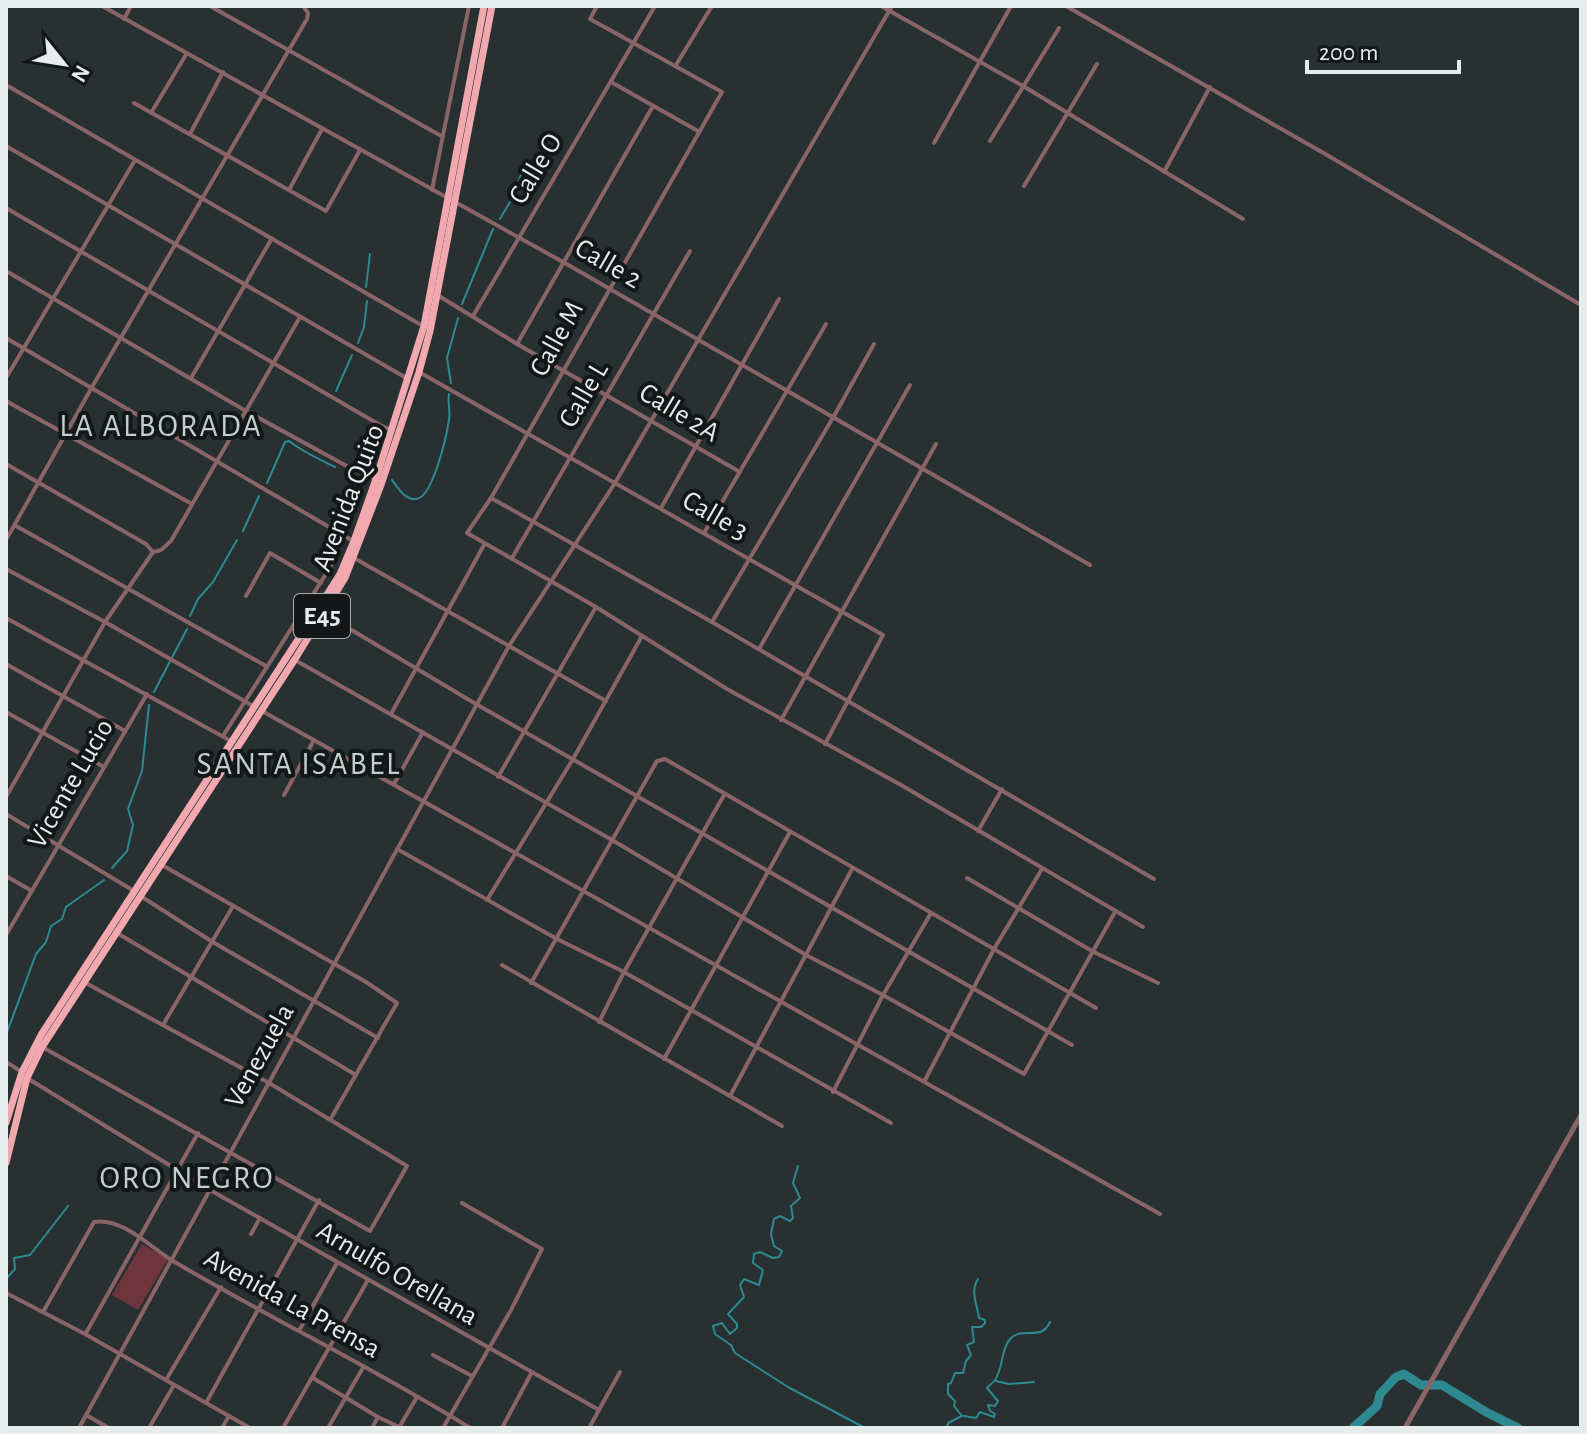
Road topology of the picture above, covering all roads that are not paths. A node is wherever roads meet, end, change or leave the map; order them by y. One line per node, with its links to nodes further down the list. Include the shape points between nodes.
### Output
1 (102, 6): 15 (street, Calle 2)
2 (131, 6): 15 (street)
3 (210, 6): 18 (street)
4 (303, 6): 18 (street, via 307,19)
5 (469, 6): 36 (street)
6 (484, 6): 48 (highway, Avenida Quito / E45)
7 (492, 6): 48 (highway, Avenida Quito / E45)
8 (597, 6): 17 (street, via 590,19)
9 (655, 6): 17 (street, Calle O)
10 (712, 6): 22 (street)
11 (881, 6): 14 (street)
12 (1011, 6): 20 (street)
13 (1066, 6): 27 (street)
14 (891, 9): 20 (street); 74 (street)
15 (124, 19): 19 (street, Calle 2)
16 (1059, 28): 26 (street)
17 (633, 43): 22 (street); 24 (street, Calle O)
18 (289, 50): 28 (street); 36 (street)
19 (187, 52): 23 (street, Calle 2); 32 (street)
20 (978, 61): 26 (street); 38 (street)
21 (1097, 64): 31 (street)
22 (676, 66): 34 (street, Calle M, via 722,92)
23 (223, 72): 28 (street, Calle 2); 35 (street)
24 (611, 82): 30 (street); 52 (street, Calle O)
25 (6, 85): 42 (street)
26 (1023, 86): 31 (street); 37 (street)
27 (1210, 87): 43 (street); 65 (street)
28 (263, 96): 33 (street, Calle 2); 41 (street)
29 (134, 103): 32 (street)
30 (653, 106): 34 (street); 57 (street)
31 (1067, 112): 43 (street); 44 (street)
32 (151, 113): 35 (street)
33 (322, 129): 40 (street, Calle 2); 45 (street)
34 (698, 131): 60 (street, Calle M)
35 (190, 134): 41 (street)
36 (443, 137): 46 (street)
37 (990, 141)
38 (934, 143)
39 (6, 146): 49 (street)
40 (360, 150): 45 (street, via 326,211); 46 (street, Calle 2)
41 (229, 155): 45 (street); 47 (street)
42 (135, 160): 47 (street); 49 (street)
43 (1164, 172): 51 (street)
44 (1024, 186)
45 (288, 190)
46 (432, 190): 48 (street, Calle 2)
47 (204, 197): 53 (street); 54 (street)
48 (452, 200): 52 (street, Calle 2); 62 (highway, Avenida Quito / E45); 70 (highway, Avenida Quito / E45)
49 (108, 205): 54 (street); 55 (street)
50 (6, 208): 55 (street)
51 (1243, 219)
52 (519, 237): 57 (street, Calle 2); 67 (street, Calle O)
53 (272, 238): 59 (street); 70 (street)
54 (175, 244): 59 (street); 61 (street)
55 (81, 250): 61 (street); 63 (street)
56 (690, 251): 66 (street, Calle L)
57 (563, 262): 60 (street, Calle 2); 75 (street)
58 (6, 271): 63 (street)
59 (245, 283): 68 (street); 71 (street)
60 (608, 289): 66 (street, Calle 2); 80 (street, Calle M)
61 (150, 291): 71 (street); 73 (street)
62 (437, 296): 67 (street, Calle 2A); 81 (highway, Avenida Quito / E45)
63 (53, 298): 73 (street); 77 (street)
64 (779, 299): 79 (street)
65 (1581, 305)
66 (654, 314): 74 (street, Calle 2); 88 (street, Calle L)
67 (473, 316): 75 (street, Calle 2A)
68 (300, 317): 78 (street); 84 (street)
69 (826, 324): 87 (street)
70 (424, 326): 84 (highway, Avenida Quito / E45)
71 (218, 331): 78 (street); 83 (street)
72 (6, 338): 77 (street)
73 (122, 338): 83 (street); 86 (street)
74 (698, 340): 79 (street, Calle 2); 92 (street)
75 (517, 344): 80 (street, Calle 2A)
76 (874, 344): 91 (street)
77 (23, 348): 82 (street); 86 (street)
78 (274, 363): 90 (street); 93 (street)
79 (742, 364): 87 (street, Calle 2); 98 (street)
80 (563, 369): 88 (street, Calle 2A); 95 (street, Calle M)
81 (419, 372): 95 (street, Calle 3); 119 (highway, Avenida Quito / E45)
82 (6, 378)
83 (191, 378): 90 (street)
84 (408, 379): 93 (highway, Avenida Quito / E45)
85 (910, 385): 96 (street)
86 (92, 387): 94 (street); 100 (street)
87 (789, 390): 91 (street, Calle 2); 103 (street)
88 (607, 394): 92 (street, Calle 2A); 99 (street, Calle L)
89 (6, 401): 94 (street)
90 (246, 411): 100 (street); 104 (street)
91 (834, 416): 96 (street, Calle 2); 121 (street)
92 (652, 420): 98 (street, Calle 2A); 106 (street)
93 (392, 430): 104 (highway, Avenida Quito / E45)
94 (66, 433): 105 (street); 108 (street)
95 (527, 433): 99 (street, Calle 3); 107 (street, Calle M)
96 (878, 442): 102 (street, Calle 2); 127 (street)
97 (936, 444): 102 (street)
98 (696, 447): 103 (street, Calle 2A); 109 (street)
99 (570, 459): 106 (street, Calle 3); 110 (street, Calle L)
100 (216, 462): 108 (street); 113 (street)
101 (6, 464): 105 (street)
102 (923, 468): 122 (street, Calle 2); 131 (street)
103 (740, 472): 112 (street)
104 (376, 479): 115 (highway, Avenida Quito / E45)
105 (40, 483): 111 (street); 118 (street)
106 (615, 483): 109 (street, Calle 3); 117 (street)
107 (491, 498): 110 (street); 116 (street, Calle M, via 467,533)
108 (192, 504): 118 (street, via 170,543)
109 (661, 508): 112 (street, Calle 3)
110 (534, 521): 117 (street); 120 (street, Calle L)
111 (16, 526): 114 (street); 126 (street)
112 (704, 533): 121 (street, Calle 3)
113 (341, 535): 115 (street); 125 (street)
114 (6, 540)
115 (354, 541): 153 (highway, Avenida Quito / E45, via 340,574)
116 (484, 545): 120 (street); 130 (street)
117 (576, 546): 124 (street, Venezuela); 135 (street)
118 (153, 552): 126 (street)
119 (354, 558): 130 (street); 132 (highway, Avenida Quito / E45)
120 (512, 558): 124 (street)
121 (751, 560): 127 (street, Calle 3); 135 (street)
122 (1090, 565)
123 (6, 569): 134 (street)
124 (550, 582): 129 (street); 138 (street, Venezuela)
125 (321, 583): 128 (street, via 270,553); 143 (street)
126 (127, 587): 134 (street); 143 (street)
127 (795, 587): 131 (street, Calle 3); 139 (street)
128 (246, 596)
129 (596, 607): 137 (street); 145 (street)
130 (448, 610): 138 (street); 144 (street)
131 (842, 612): 146 (street); 151 (street, Calle 3, via 883,635)
132 (323, 613): 141 (highway, Avenida Quito / E45); 144 (street)
133 (9, 619): 136 (street); 140 (street)
134 (105, 622): 140 (street); 149 (street)
135 (712, 622): 139 (street)
136 (6, 630)
137 (642, 636): 150 (street); 156 (street)
138 (509, 646): 145 (street); 152 (street, Venezuela)
139 (759, 649): 146 (street)
140 (85, 659): 147 (street); 148 (street)
141 (295, 659): 153 (highway, Avenida Quito / E45); 155 (street)
142 (6, 664): 148 (street)
143 (266, 666): 149 (street)
144 (417, 667): 152 (street); 155 (street)
145 (558, 674): 150 (street); 158 (street)
146 (804, 677): 151 (street); 156 (street)
147 (147, 694): 157 (street, Vicente Lucio); 161 (street)
148 (63, 697): 157 (street); 160 (street)
149 (244, 701): 153 (street); 161 (street)
150 (606, 701): 165 (street)
151 (848, 702): 163 (street, Calle 3); 169 (street)
152 (476, 704): 158 (street); 164 (street, Venezuela)
153 (256, 707): 161 (highway, Avenida Quito / E45); 162 (street); 184 (highway, Avenida Quito / E45)
154 (6, 712): 160 (street)
155 (391, 714): 159 (street)
156 (781, 720): 163 (street)
157 (125, 731): 166 (street, Vicente Lucio)
158 (524, 731): 165 (street); 167 (street)
159 (423, 732): 164 (street); 168 (street)
160 (42, 733): 166 (street); 173 (street)
161 (227, 738): 194 (highway, Avenida Quito / E45)
162 (314, 740): 168 (street); 170 (street)
163 (825, 744): 177 (street)
164 (452, 749): 167 (street); 174 (street, Venezuela)
165 (573, 759): 172 (street); 175 (street)
166 (104, 767): 181 (street, Vicente Lucio)
167 (498, 777): 175 (street)
168 (394, 784): 174 (street)
169 (1002, 789): 177 (street); 191 (street)
170 (284, 795)
171 (724, 795): 172 (street, via 660,759); 178 (street); 179 (street)
172 (637, 796): 179 (street); 180 (street)
173 (6, 797)
174 (423, 801): 182 (street, Venezuela); 183 (street)
175 (546, 804): 180 (street); 183 (street)
176 (6, 814): 181 (street)
177 (978, 831): 186 (street)
178 (790, 832): 185 (street); 187 (street)
179 (701, 834): 187 (street); 189 (street)
180 (612, 840): 189 (street); 193 (street)
181 (58, 845): 192 (street, Vicente Lucio); 194 (street)
182 (397, 849): 195 (street); 213 (street, Venezuela)
183 (517, 853): 193 (street); 195 (street)
184 (160, 864): 194 (highway, Avenida Quito / E45); 196 (street)
185 (853, 868): 198 (street); 200 (street)
186 (1042, 869): 197 (street); 199 (street)
187 (766, 871): 198 (street); 201 (street)
188 (6, 876): 192 (street)
189 (676, 878): 201 (street); 202 (street)
190 (967, 878): 197 (street)
191 (1154, 879)
192 (32, 891): 205 (street, Vicente Lucio)
193 (583, 891): 202 (street); 206 (street)
194 (137, 894): 204 (highway, Avenida Quito / E45); 207 (street); 239 (highway, Avenida Quito / E45, via 41,1035)
195 (487, 900): 206 (street)
196 (233, 905): 207 (street); 213 (street)
197 (1019, 907): 208 (street); 209 (street)
198 (831, 908): 210 (street); 211 (street)
199 (1115, 912): 203 (street); 209 (street)
200 (931, 913): 208 (street); 210 (street)
201 (742, 916): 211 (street); 212 (street)
202 (649, 927): 212 (street); 215 (street)
203 (1143, 927)
204 (115, 932): 216 (street); 217 (highway, Avenida Quito / E45)
205 (6, 935)
206 (557, 939): 215 (street); 218 (street)
207 (211, 941): 216 (street); 223 (street)
208 (994, 949): 220 (street); 221 (street)
209 (1092, 951): 219 (street); 221 (street)
210 (908, 952): 220 (street); 222 (street)
211 (806, 955): 222 (street); 224 (street)
212 (715, 964): 224 (street); 226 (street)
213 (334, 965): 223 (street, Venezuela); 232 (street, via 397,1003)
214 (502, 965): 218 (street)
215 (624, 972): 226 (street); 227 (street)
216 (190, 977): 228 (street); 231 (street)
217 (84, 982): 228 (street); 235 (highway, Avenida Quito / E45)
218 (531, 983): 227 (street)
219 (1158, 983)
220 (973, 988): 229 (street); 230 (street)
221 (1071, 993): 225 (street); 230 (street)
222 (883, 995): 229 (street); 233 (street)
223 (314, 999): 231 (street, Venezuela); 232 (street)
224 (782, 1000): 233 (street); 236 (street)
225 (1096, 1008)
226 (690, 1010): 236 (street); 237 (street)
227 (599, 1022): 237 (street)
228 (163, 1025): 242 (street)
229 (951, 1032): 230 (street, via 1024,1074); 241 (street)
230 (1049, 1032): 234 (street)
231 (293, 1036): 240 (street); 242 (street, Venezuela)
232 (378, 1038): 240 (street)
233 (858, 1042): 241 (street); 243 (street)
234 (1072, 1045)
235 (42, 1047): 239 (highway, Avenida Quito / E45); 250 (street)
236 (756, 1048): 243 (street); 244 (street)
237 (664, 1059): 244 (street)
238 (6, 1062): 239 (street, Arnulfo Orellana)
239 (24, 1075): 247 (highway, Avenida Quito / E45); 252 (highway, Avenida Quito / E45); 253 (street, Arnulfo Orellana)
240 (356, 1075): 246 (street)
241 (924, 1081): 257 (street)
242 (269, 1083): 246 (street); 251 (street, Venezuela)
243 (833, 1092): 248 (street)
244 (730, 1096): 249 (street)
245 (1581, 1115): 303 (street)
246 (330, 1121): 255 (street, via 407,1166 370,1231)
247 (6, 1122)
248 (891, 1123)
249 (782, 1126)
250 (198, 1133): 251 (street); 253 (street)
251 (230, 1151): 254 (street, Venezuela); 255 (street)
252 (6, 1163)
253 (178, 1169): 254 (street, Arnulfo Orellana); 260 (street)
254 (210, 1190): 258 (street, Arnulfo Orellana); 262 (street, Venezuela)
255 (319, 1200): 261 (street)
256 (462, 1203): 272 (street, via 542,1249)
257 (1160, 1214)
258 (260, 1218): 259 (street); 261 (street, Arnulfo Orellana)
259 (251, 1234)
260 (139, 1238): 262 (street, Avenida La Prensa); 268 (street, Avenida La Prensa, via 110,1221 94,1222); 270 (street)
261 (297, 1240): 263 (street, Arnulfo Orellana); 267 (street)
262 (172, 1260): 265 (street, Avenida La Prensa); 273 (street, Venezuela)
263 (337, 1263): 264 (street, Arnulfo Orellana); 269 (street)
264 (368, 1280): 271 (street); 272 (street, Arnulfo Orellana)
265 (221, 1287): 267 (street, Avenida La Prensa); 280 (street)
266 (6, 1293): 268 (street)
267 (260, 1308): 269 (street, Avenida La Prensa); 284 (street)
268 (43, 1312): 270 (street)
269 (300, 1329): 271 (street, Avenida La Prensa)
270 (85, 1334): 273 (street)
271 (330, 1346): 275 (street, Avenida La Prensa); 279 (street)
272 (487, 1349): 276 (street, Arnulfo Orellana); 278 (street)
273 (120, 1353): 280 (street); 286 (street, Venezuela)
274 (433, 1355): 278 (street)
275 (364, 1366): 282 (street, Avenida La Prensa); 283 (street)
276 (532, 1372): 285 (street, Arnulfo Orellana); 301 (street)
277 (620, 1372): 285 (street)
278 (472, 1376): 287 (street)
279 (313, 1378): 283 (street); 296 (street)
280 (166, 1380): 281 (street)
281 (174, 1384): 284 (street); 293 (street)
282 (417, 1397): 287 (street, Avenida La Prensa); 290 (street)
283 (346, 1398): 289 (street); 297 (street)
284 (206, 1403): 288 (street)
285 (599, 1410): 302 (street)
286 (86, 1415): 291 (street, Venezuela); 292 (street)
287 (450, 1415): 299 (street); 300 (street, Avenida La Prensa)
288 (229, 1416): 294 (street); 295 (street)
289 (378, 1417): 290 (street); 298 (street)
290 (399, 1427)
291 (79, 1428)
292 (109, 1428)
293 (149, 1428)
294 (222, 1428)
295 (250, 1428)
296 (283, 1428)
297 (328, 1428)
298 (372, 1428)
299 (443, 1428)
300 (470, 1428)
301 (502, 1428)
302 (589, 1428)
303 (1405, 1428)

